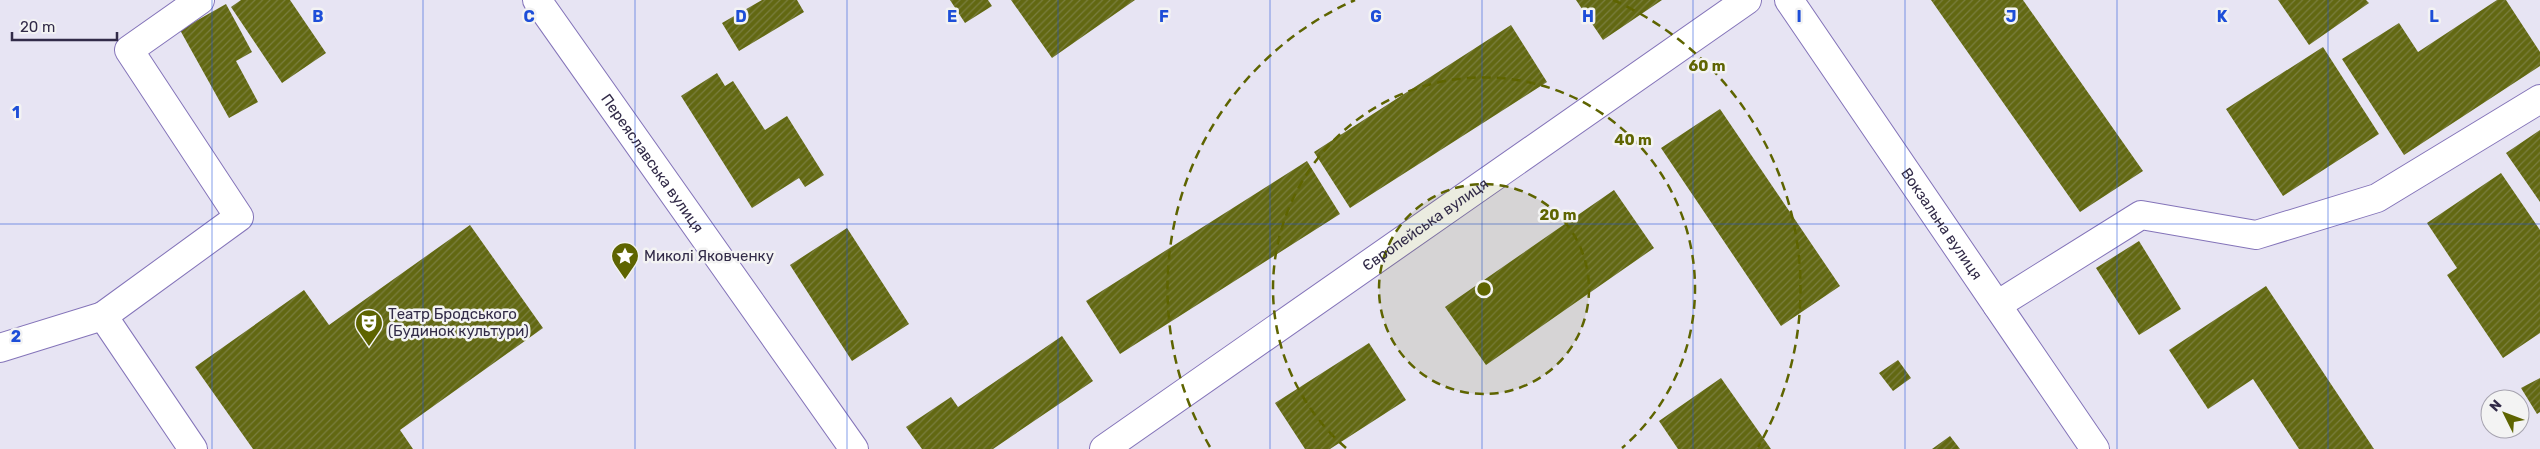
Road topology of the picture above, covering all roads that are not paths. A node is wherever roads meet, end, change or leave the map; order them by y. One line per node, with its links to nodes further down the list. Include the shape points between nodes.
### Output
1 (200, 0): 7 (street, via 129,50 239,217)
2 (536, 0): 10 (street, Переяславська вулиця)
3 (1747, 0): 11 (street, Європейська вулиця)
4 (1789, 0): 6 (street, Вокзальна вулиця)
5 (2540, 99): 6 (street, via 2377,198 2256,235 2141,215)
6 (1997, 305): 12 (street, Вокзальна вулиця)
7 (103, 316): 8 (street); 9 (street)
8 (0, 348)
9 (193, 449)
10 (854, 449)
11 (1104, 449)
12 (2095, 449)

